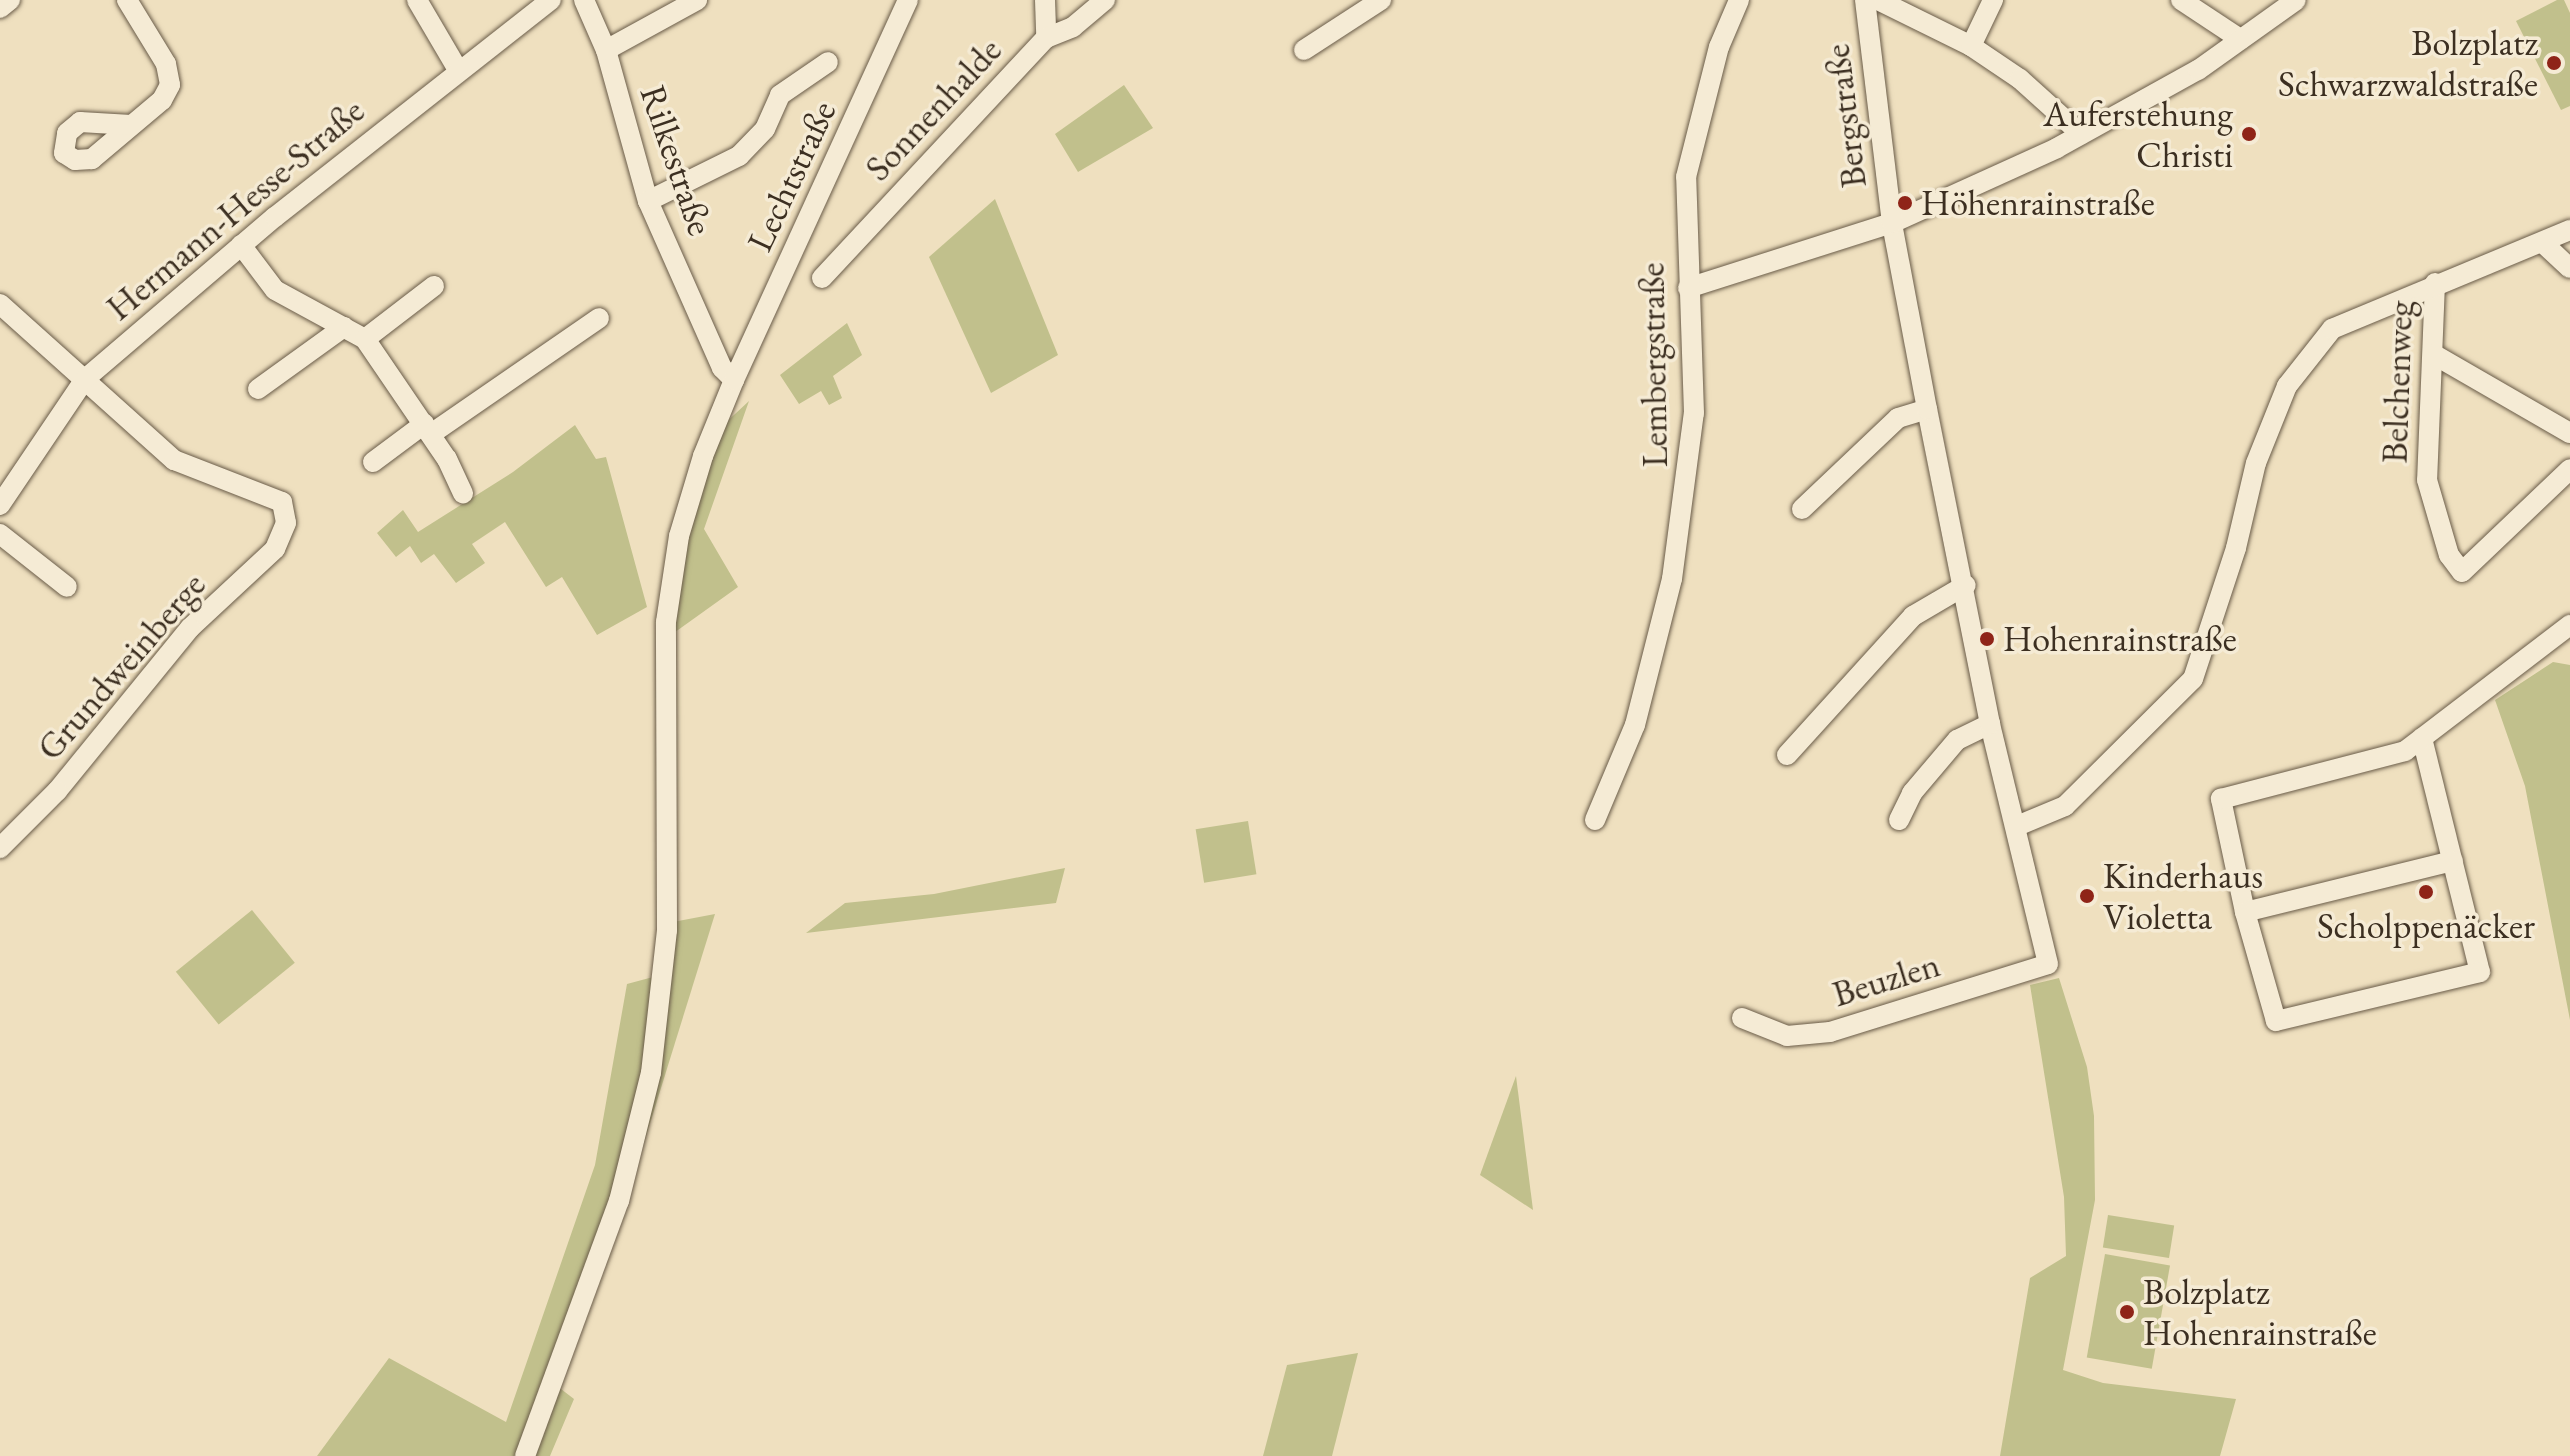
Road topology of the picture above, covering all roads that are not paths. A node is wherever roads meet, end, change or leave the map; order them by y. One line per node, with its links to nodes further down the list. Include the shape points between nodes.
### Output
1 (10, 0): 17 (street)
2 (127, 0): 25 (street, via 166,64 170,85 162,100)
3 (417, 0): 24 (street)
4 (551, 0): 24 (street, Hermann-Hesse-Straße)
5 (584, 0): 21 (street, Rilkestraße)
6 (697, 0): 21 (street)
7 (908, 0): 43 (street, Lechtstraße)
8 (1045, 0): 18 (street)
9 (1105, 0): 18 (street, Sonnenhalde, via 1073,27)
10 (1381, 0): 22 (street)
11 (1739, 0): 36 (street, Lembergstraße, via 1719,47 1691,143 1684,213)
12 (1865, 0): 28 (street, Bergstraße)
13 (1878, 0): 20 (street)
14 (1993, 0): 20 (street)
15 (2181, 0): 19 (street)
16 (2296, 0): 19 (street)
17 (0, 8)
18 (1046, 38): 33 (street, Sonnenhalde)
19 (2240, 39): 26 (street, via 2198,70)
20 (1971, 46): 26 (street, via 2020,79)
21 (606, 50): 27 (street, Rilkestraße)
22 (1304, 50)
23 (828, 62): 27 (street, via 780,95 765,129 739,156)
24 (458, 70): 31 (street, Hermann-Hesse-Straße)
25 (131, 125)
26 (2081, 134): 28 (street)
27 (648, 201): 43 (street, Rilkestraße, via 722,368)
28 (1892, 223): 36 (street); 45 (street)
29 (2570, 230): 30 (street)
30 (2544, 244): 32 (street); 34 (street)
31 (241, 245): 39 (street, via 275,290); 42 (street, Hermann-Hesse-Straße)
32 (2570, 268)
33 (822, 278)
34 (2435, 283): 41 (street, Belchenweg); 62 (street, via 2332,329 2287,386 2256,463 2236,548 2193,679 2065,806)
35 (434, 286): 40 (street)
36 (1688, 288): 60 (street, Lembergstraße, via 1694,413 1682,525 1658,651 1635,725)
37 (0, 304): 42 (street)
38 (599, 318): 46 (street)
39 (344, 327): 40 (street); 44 (street)
40 (365, 339): 46 (street)
41 (2433, 354): 47 (street); 49 (street, Belchenweg, via 2427,480 2449,555 2462,572)
42 (85, 379): 51 (street, Hermann-Hesse-Straße); 63 (street, Grundweinberge, via 174,460 282,502 286,523 275,549 190,628 57,791)
43 (734, 380): 67 (street, Lechtstraße, via 679,536 667,613 667,930 651,1073 619,1201)
44 (258, 389)
45 (1927, 409): 52 (street, via 1898,418); 54 (street)
46 (428, 429): 48 (street); 50 (street)
47 (2570, 433)
48 (373, 462)
49 (2570, 469)
50 (463, 493)
51 (0, 505)
52 (1802, 509)
53 (0, 534): 55 (street)
54 (1966, 585): 57 (street); 59 (street, via 1913,616)
55 (67, 587)
56 (2570, 625): 58 (street)
57 (1990, 724): 61 (street, via 1957,740 1912,793); 62 (street)
58 (2422, 738): 64 (street); 65 (street, via 2405,751 2221,799)
59 (1787, 755)
60 (1595, 820)
61 (1899, 820)
62 (2017, 826): 66 (street, Beuzlen, via 2048,964 1830,1032 1787,1036)
63 (0, 848)
64 (2453, 861): 65 (street); 65 (street, via 2480,972 2276,1021)
65 (2245, 912)
66 (1742, 1018)
67 (525, 1456)

